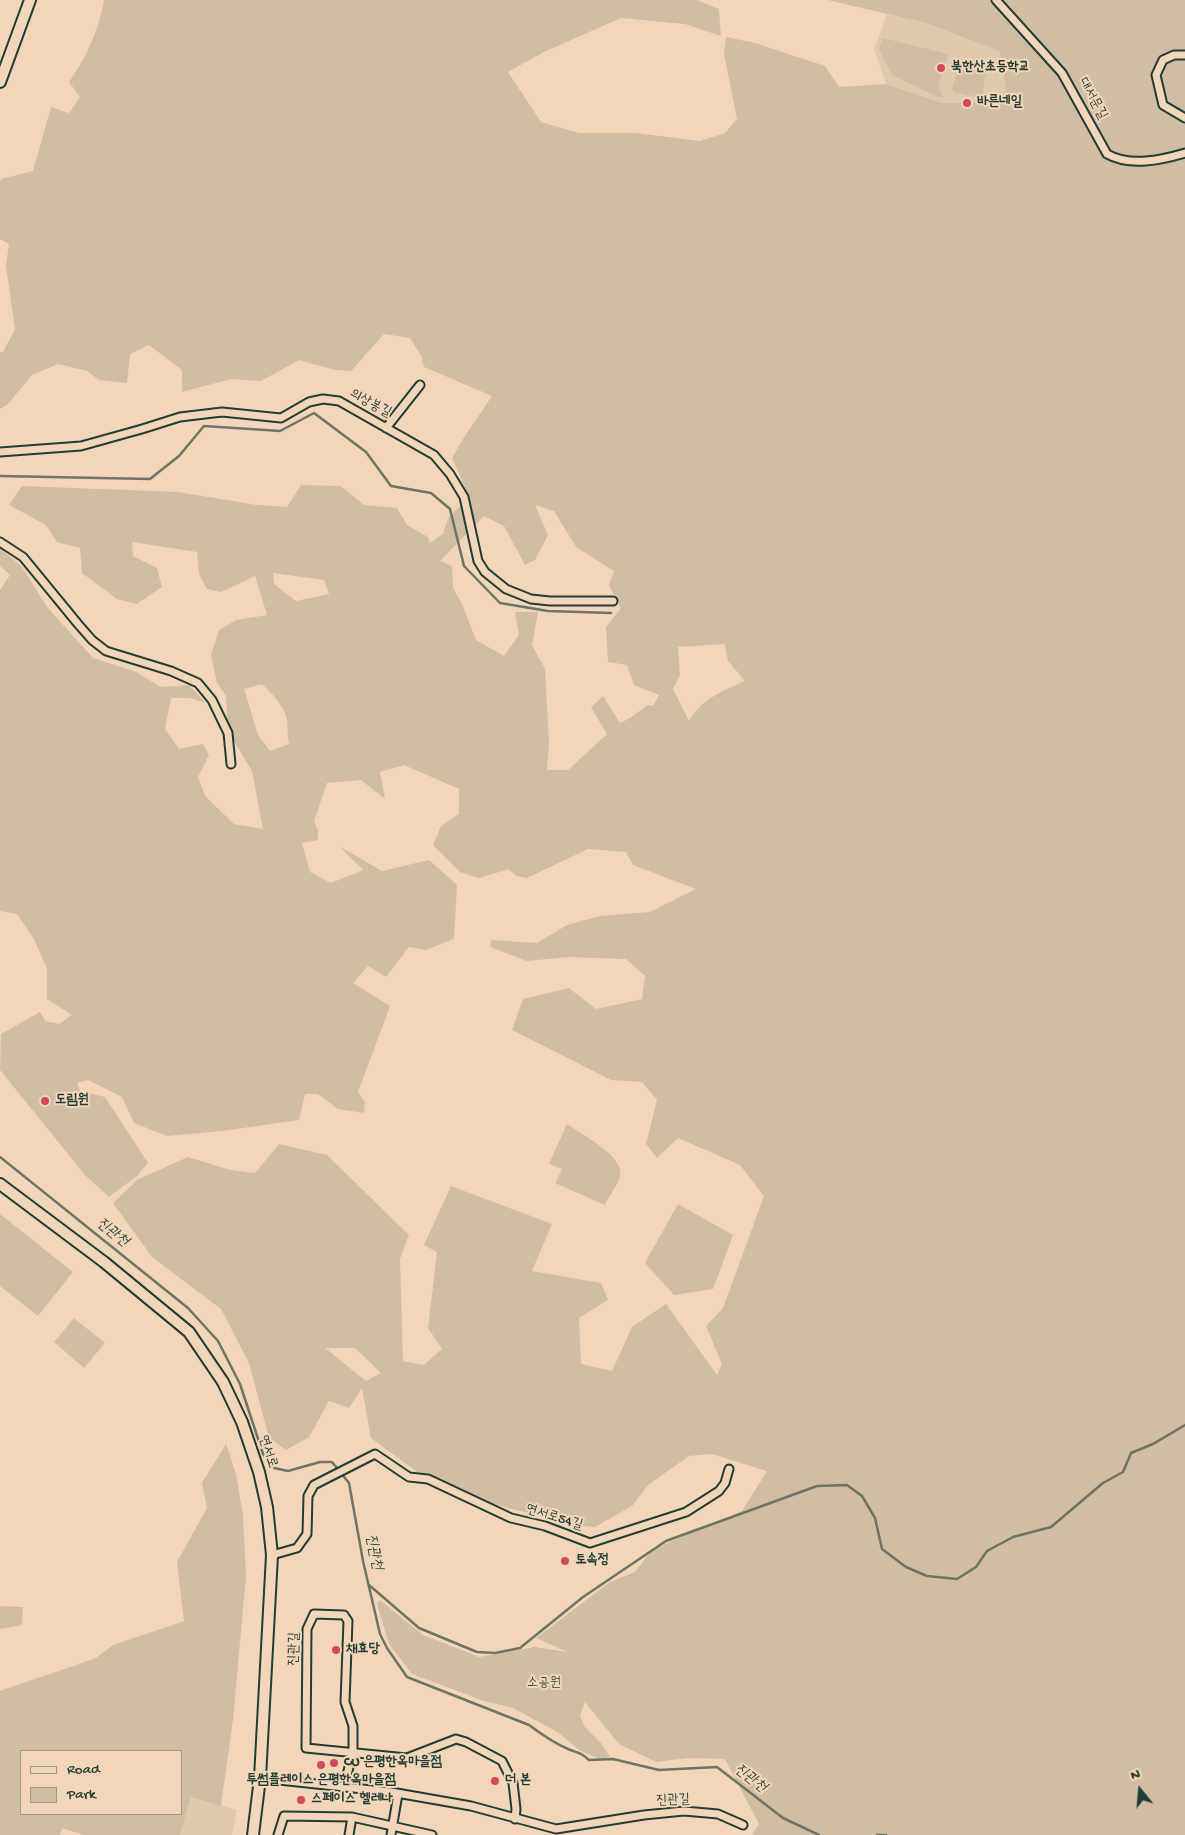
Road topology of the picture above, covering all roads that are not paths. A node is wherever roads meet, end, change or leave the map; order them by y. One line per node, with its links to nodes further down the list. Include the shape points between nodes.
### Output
1 (30, 0): 4 (main road)
2 (996, 0): 6 (street, 대서문길, via 1062,72 1107,154 1132,161)
3 (1185, 55): 5 (street, via 1163,60 1156,75 1163,105)
4 (0, 82)
5 (1185, 118)
6 (1185, 153)
7 (420, 385): 8 (street)
8 (386, 428): 9 (street, 의상봉길, via 339,401 322,399 309,402 281,418 222,412 180,417 81,446); 11 (street, 의상봉길, via 434,455 450,474 464,497 478,561 485,572 506,589 531,599)
9 (0, 452)
10 (0, 542): 12 (street, via 23,557 92,640 106,651 198,683 212,700 228,733)
11 (613, 601)
12 (231, 764)
13 (0, 1184): 15 (main road, 연서로, via 104,1262 194,1340 223,1382 242,1422 267,1507)
14 (729, 1469): 15 (street, 연서로54길, via 719,1491 686,1512 590,1542 511,1518 428,1479 409,1477 375,1454 314,1485 308,1496 307,1534 296,1548)
15 (272, 1555): 17 (main road, 연서로)
16 (353, 1752): 16 (street, 진관길, via 353,1726 345,1702 348,1621 344,1615 314,1614 306,1629 306,1748); 18 (street, 진관길); 21 (street, 진관길, via 407,1758 456,1739 466,1742 502,1761 513,1783)
17 (260, 1778): 18 (street, 진관길); 25 (main road, 연서로)
18 (344, 1786): 19 (street, 진관길)
19 (398, 1794): 21 (street, 진관길, via 471,1806); 23 (street)
20 (352, 1817): 23 (street); 26 (street, via 284,1816); 27 (street)
21 (515, 1819): 24 (street, 진관길)
22 (743, 1825): 24 (street, 진관길, via 718,1814 684,1812 644,1815)
23 (393, 1826): 28 (street); 29 (street)
24 (556, 1832)
25 (253, 1835)
26 (278, 1835)
27 (349, 1835)
28 (392, 1835)
29 (432, 1835)

